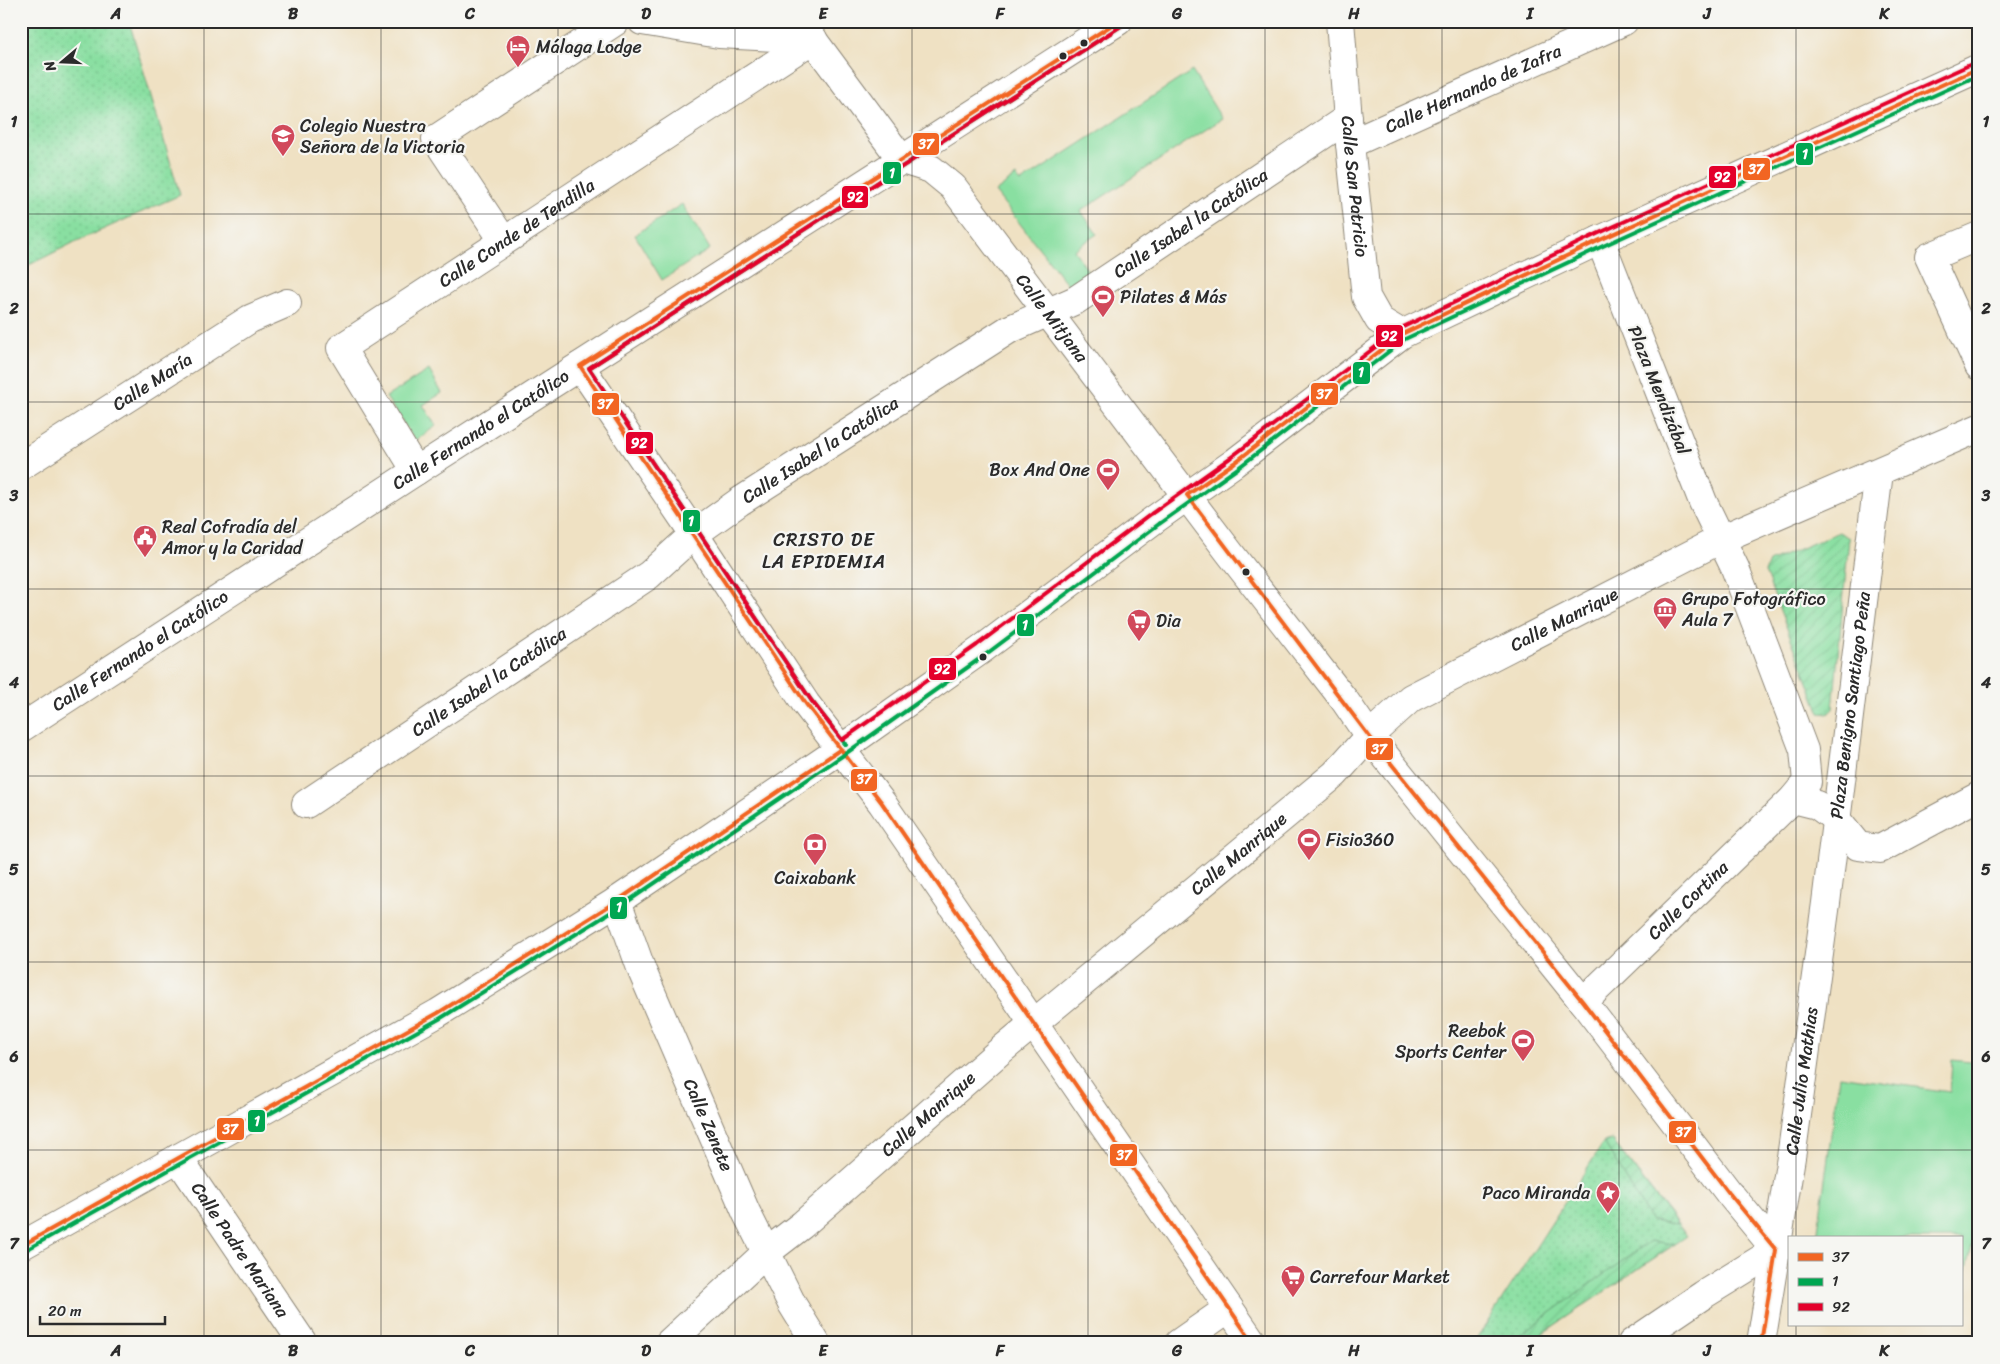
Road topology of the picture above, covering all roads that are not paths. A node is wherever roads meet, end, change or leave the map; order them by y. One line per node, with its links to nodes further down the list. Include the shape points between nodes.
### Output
1 (616, 21): 11 (street, via 436,139)
2 (642, 21): 6 (street, via 719,34)
3 (1118, 21): 9 (street, Calle Fernando el Católico)
4 (1340, 21): 8 (street, Calle San Patricio)
5 (1624, 21): 8 (street, Calle Hernando de Zafra)
6 (806, 30): 9 (street); 11 (street, Calle Conde de Tendilla)
7 (1979, 68): 12 (street)
8 (1349, 131): 14 (street, Calle Isabel la Católica, via 1076,300); 15 (street, Calle San Patricio, via 1366,297 1379,320)
9 (902, 160): 14 (street, Calle Mitjana, via 932,169 953,187); 16 (street, Calle Fernando el Católico)
10 (1979, 236): 17 (street, via 1929,258)
11 (503, 240): 20 (street, Calle Conde de Tendilla, via 341,348)
12 (1600, 240): 15 (street); 24 (street, Plaza Mendizábal, via 1703,502)
13 (287, 304): 19 (street, Calle María, via 250,319)
14 (1047, 313): 22 (street, Calle Mitjana); 23 (street, Calle Isabel la Católica, via 1008,330)
15 (1402, 334): 22 (street, via 1234,463)
16 (580, 366): 20 (street, Calle Fernando el Católico); 23 (street)
17 (1979, 366)
18 (1979, 428): 21 (street, Calle Manrique)
19 (21, 466)
20 (416, 471): 25 (street, Calle Fernando el Católico)
21 (1879, 472): 24 (street, Calle Manrique); 31 (street, Plaza Benigno Santiago Peña)
22 (1187, 495): 26 (street, Calle Mitjana); 27 (street, via 981,650)
23 (694, 534): 27 (street, via 806,704); 30 (street, Calle Isabel la Católica, via 649,574)
24 (1721, 539): 26 (street, Calle Manrique, via 1411,698); 29 (street, Plaza Benigno Santiago Peña, via 1804,750 1807,782)
25 (21, 728)
26 (1369, 736): 33 (street, Calle Mitjana); 34 (street, Calle Manrique, via 1334,774)
27 (841, 749): 32 (street); 34 (street, via 882,803)
28 (1979, 796): 31 (street, via 1880,849 1858,846)
29 (1793, 799): 31 (street, Plaza Benigno Santiago Peña, via 1817,805); 33 (street, Calle Cortina)
30 (306, 804)
31 (1836, 820): 37 (street, Calle Julio Mathias)
32 (617, 901): 35 (street, via 438,1013); 38 (street, Calle Zenete, via 642,971 746,1212)
33 (1583, 1002): 37 (street, Calle Mitjana)
34 (1033, 1023): 38 (street, Calle Manrique); 39 (street)
35 (178, 1158): 36 (street); 40 (street, Calle Padre Mariana)
36 (21, 1246)
37 (1776, 1250): 45 (street); 46 (street, Calle Julio Mathias)
38 (767, 1252): 41 (street, Calle Manrique); 42 (street, Calle Zenete, via 792,1304)
39 (1229, 1308): 43 (street); 44 (street)
40 (304, 1343)
41 (669, 1343)
42 (816, 1343)
43 (1179, 1343)
44 (1253, 1343)
45 (1632, 1343)
46 (1761, 1343)

